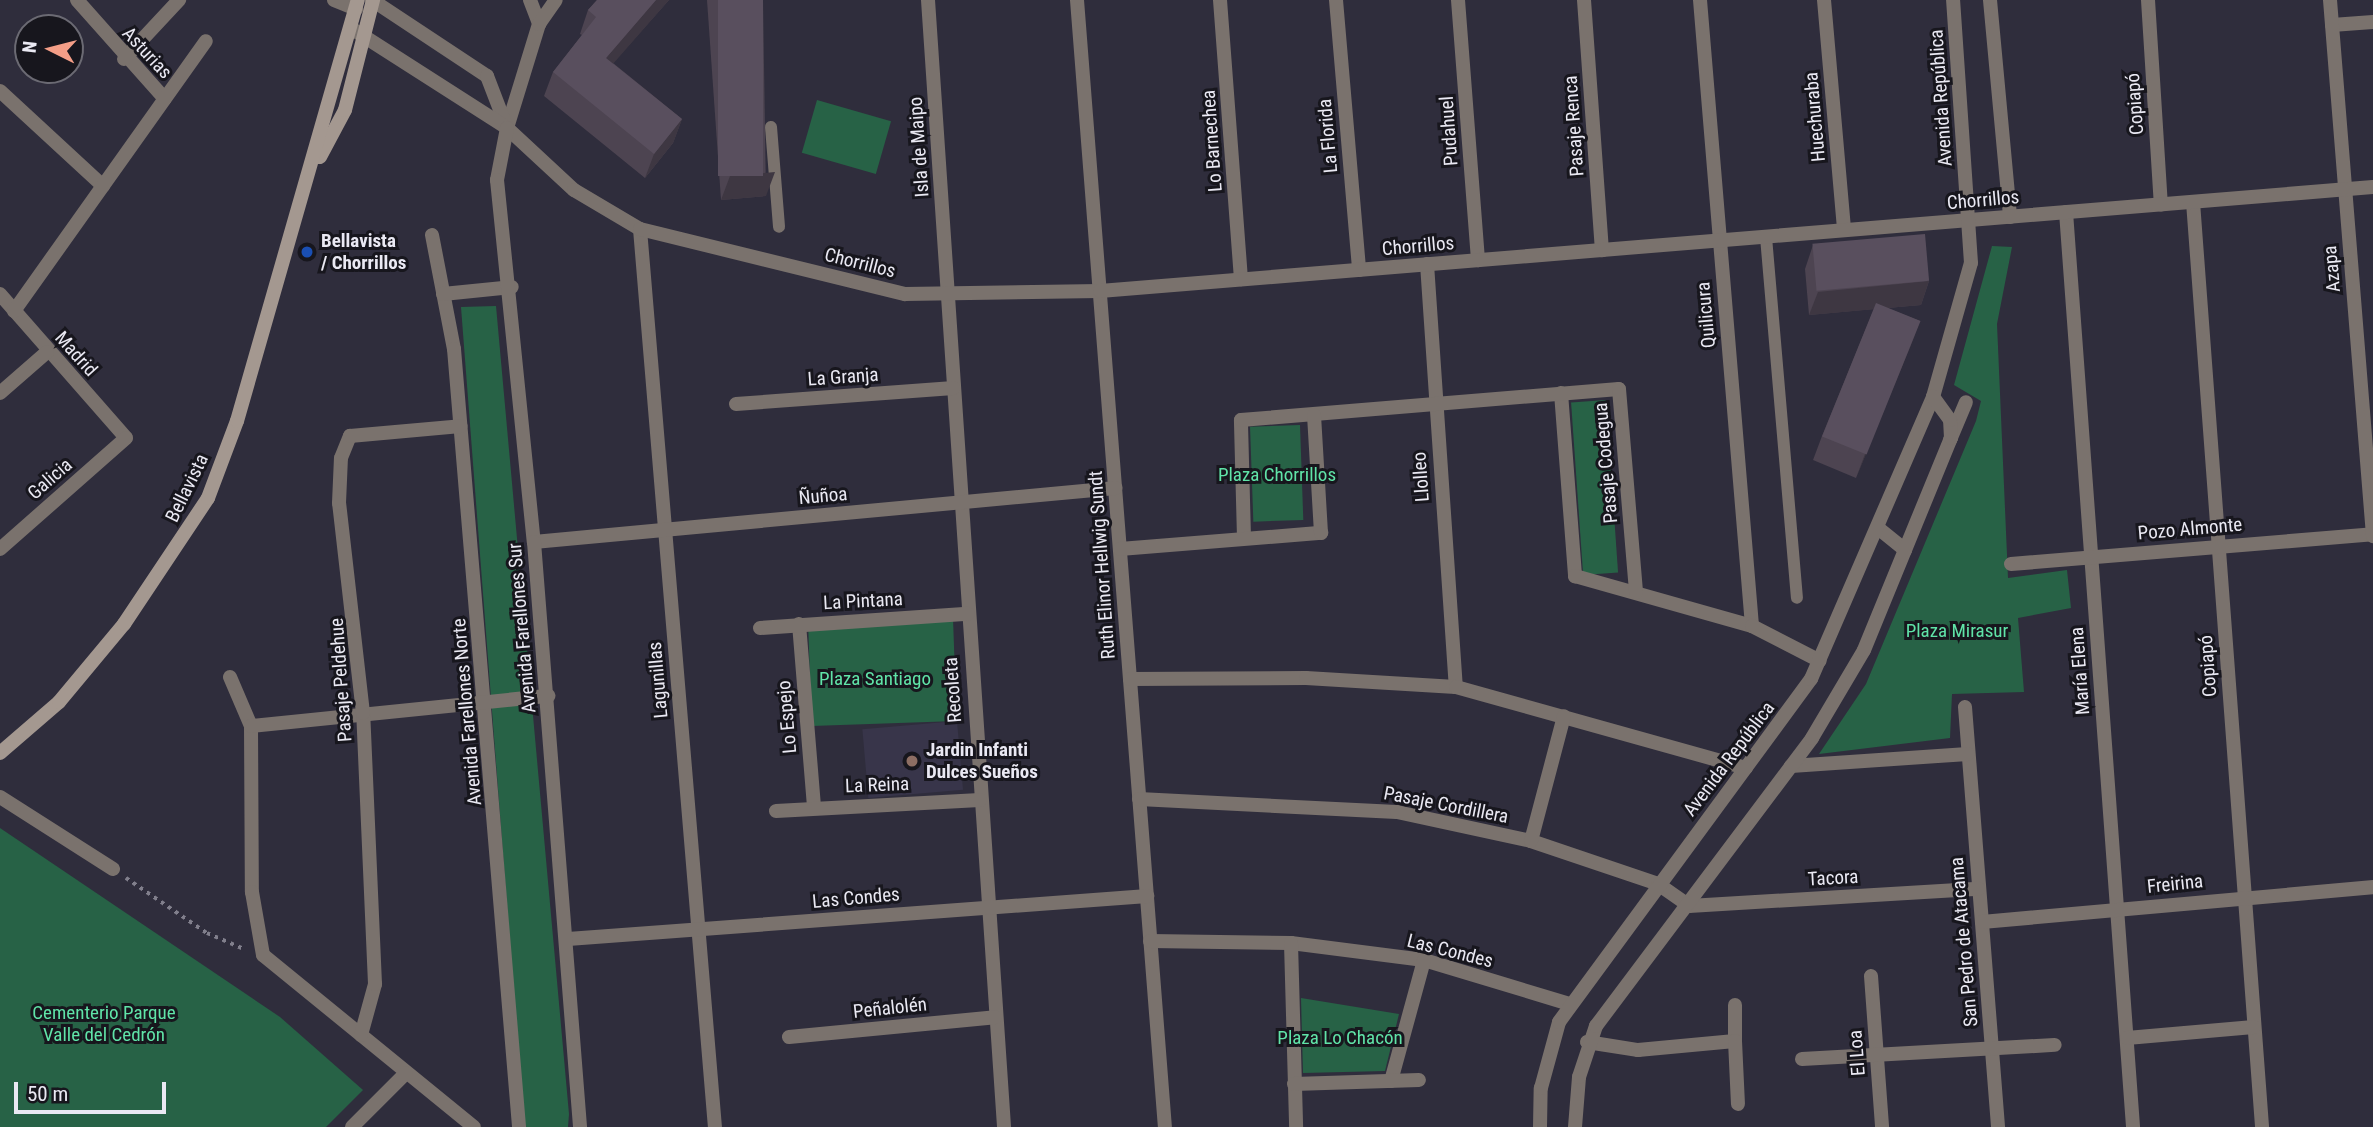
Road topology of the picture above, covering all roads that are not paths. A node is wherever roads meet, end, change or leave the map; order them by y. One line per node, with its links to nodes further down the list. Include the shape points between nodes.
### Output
1 (76, 0): 27 (street, Asturias)
2 (179, 0): 27 (street)
3 (334, 0): 19 (street)
4 (373, 0): 20 (street, Chorrillos); 25 (main road, Bellavista)
5 (530, 0): 22 (street)
6 (556, 0): 22 (street, Avenida Farellones Sur)
7 (928, 0): 54 (street, Isla de Maipo)
8 (1077, 0): 53 (street, Ruth Elinor Hellwig Sundt)
9 (1220, 0): 51 (street, Lo Barnechea)
10 (1336, 0): 50 (street, La Florida)
11 (1458, 0): 48 (street, Pudahuel)
12 (1584, 0): 47 (street, Pasaje Renca)
13 (1700, 0): 46 (street, Quilicura)
14 (1824, 0): 43 (street, Huechuraba)
15 (1954, 0): 40 (street, Avenida República)
16 (1990, 0): 39 (street)
17 (2148, 0): 37 (street, Copiapó)
18 (2330, 0): 23 (street, Azapa)
19 (357, 4): 24 (main road, Bellavista)
20 (392, 6): 31 (street, Chorrillos, via 487,76)
21 (2373, 22): 23 (street)
22 (539, 24): 31 (street, Avenida Farellones Sur)
23 (2332, 25): 35 (street, Azapa)
24 (351, 27): 25 (street, Chorrillos); 32 (main road, Bellavista)
25 (364, 36): 31 (street, Chorrillos); 32 (main road, Bellavista, via 345,110)
26 (205, 41): 29 (street)
27 (124, 59): 29 (street, Asturias)
28 (0, 91): 33 (street)
29 (165, 99): 33 (street)
30 (770, 107): 41 (lane)
31 (507, 128): 42 (street, Chorrillos, via 574,190); 52 (street, Avenida Farellones Sur, via 497,180)
32 (307, 183): 99 (main road, Bellavista, via 208,498 124,624 59,702)
33 (103, 186): 57 (street)
34 (2373, 187): 35 (street, Chorrillos)
35 (2345, 190): 36 (street, Chorrillos); 74 (street, Azapa)
36 (2193, 202): 37 (street, Chorrillos); 77 (street, Copiapó)
37 (2161, 205): 38 (street, Chorrillos)
38 (2066, 212): 39 (street, Chorrillos); 81 (street, María Elena)
39 (2010, 217): 40 (street, Chorrillos)
40 (1970, 220): 43 (street, Chorrillos); 62 (street, Avenida República, via 1963,308)
41 (779, 228)
42 (640, 229): 54 (street, Chorrillos, via 905,294); 73 (street, Lagunillas)
43 (1844, 230): 45 (street, Chorrillos)
44 (432, 235): 56 (street, Avenida Farellones Norte)
45 (1766, 237): 46 (street, Chorrillos); 84 (lane)
46 (1719, 240): 47 (street, Chorrillos); 87 (street, Quilicura)
47 (1602, 250): 48 (street, Chorrillos)
48 (1478, 260): 49 (street, Chorrillos)
49 (1427, 264): 50 (street, Chorrillos); 65 (street, Llolleo)
50 (1359, 270): 51 (street, Chorrillos)
51 (1241, 279): 53 (street, Chorrillos)
52 (512, 287): 56 (street); 76 (street, Avenida Farellones Sur)
53 (1100, 291): 54 (street, Chorrillos); 70 (street, Ruth Elinor Hellwig Sundt)
54 (948, 292): 59 (street, Recoleta)
55 (0, 294): 57 (street, Madrid)
56 (443, 294): 67 (street, Avenida Farellones Norte)
57 (14, 311): 58 (street, Madrid)
58 (47, 352): 60 (street); 68 (street, Madrid)
59 (953, 388): 64 (street, La Granja); 71 (street, Recoleta)
60 (0, 393)
61 (1561, 393): 65 (street, Pasaje Codegua); 83 (street, Pasaje Codegua, via 1575,576); 83 (street, Pasaje Codegua, via 1619,389)
62 (1933, 397): 69 (street, via 1950,420); 72 (street, Avenida República)
63 (1966, 402): 69 (street)
64 (736, 404)
65 (1436, 404): 66 (street, Pasaje Codegua); 92 (street, Llolleo)
66 (1314, 415): 75 (street, Pasaje Codegua, via 1241,420); 75 (street, via 1321,533)
67 (461, 426): 94 (street, Avenida Farellones Norte); 96 (street, Pasaje Peldehue, via 350,436 341,458 339,503)
68 (126, 438): 78 (street, Galicia)
69 (1948, 444): 80 (street)
70 (1115, 488): 71 (street, Ñuñoa); 79 (street, Ruth Elinor Hellwig Sundt)
71 (961, 502): 73 (street, Ñuñoa); 85 (street, Recoleta)
72 (1878, 528): 80 (street); 89 (street, Avenida República)
73 (664, 529): 76 (street, Ñuñoa); 119 (street, Lagunillas)
74 (2373, 535): 77 (street, Pozo Almonte)
75 (1244, 538): 79 (street)
76 (534, 542): 93 (street, Avenida Farellones Sur)
77 (2218, 546): 81 (street, Pozo Almonte); 114 (street, Copiapó)
78 (0, 549)
79 (1120, 549): 91 (street, Ruth Elinor Hellwig Sundt)
80 (1905, 550): 101 (street, via 1850,676)
81 (2091, 556): 82 (street, Pozo Almonte); 117 (street, María Elena)
82 (2011, 564)
83 (1636, 592): 87 (street, Pasaje Codegua)
84 (1797, 598)
85 (968, 614): 86 (street, La Pintana); 105 (street, Recoleta)
86 (799, 624): 88 (street, La Pintana); 106 (street, Lo Espejo)
87 (1752, 626): 89 (street, Pasaje Codegua)
88 (760, 628)
89 (1821, 661): 102 (street, Avenida República)
90 (230, 677): 98 (street)
91 (1130, 679): 92 (street, via 1306,678); 104 (street, Ruth Elinor Hellwig Sundt)
92 (1456, 687): 97 (street)
93 (548, 696): 94 (street); 120 (street, Avenida Farellones Sur)
94 (486, 702): 96 (street); 145 (street, Avenida Farellones Norte)
95 (1965, 707): 100 (street, San Pedro de Atacama)
96 (363, 713): 98 (street); 129 (street, Pasaje Peldehue, via 375,984)
97 (1564, 716): 102 (street); 108 (street)
98 (251, 726): 129 (street, via 252,892 263,955)
99 (0, 753)
100 (1968, 754): 101 (street); 112 (street, San Pedro de Atacama)
101 (1791, 766): 116 (street)
102 (1746, 768): 110 (street, Avenida República)
103 (0, 797): 109 (street)
104 (1139, 799): 108 (street, Pasaje Cordillera, via 1397,812); 113 (street, Ruth Elinor Hellwig Sundt)
105 (980, 800): 106 (street, La Reina); 115 (street, Recoleta)
106 (814, 807): 107 (street, La Reina)
107 (776, 811)
108 (1531, 841): 110 (street, Pasaje Cordillera)
109 (113, 869)
110 (1658, 884): 116 (street, Pasaje Cordillera); 125 (street, Avenida República)
111 (2373, 887): 114 (street, Freirina)
112 (1979, 889): 116 (street, Tacora); 118 (street, San Pedro de Atacama)
113 (1147, 896): 115 (street, Las Condes); 121 (street, Ruth Elinor Hellwig Sundt)
114 (2244, 897): 117 (street, Freirina); 128 (street, Copiapó)
115 (986, 905): 119 (street, Las Condes); 127 (street, Recoleta)
116 (1689, 906): 133 (street)
117 (2117, 909): 118 (street, Freirina); 131 (street, María Elena)
118 (1982, 922): 135 (street, San Pedro de Atacama)
119 (699, 931): 120 (street, Las Condes); 147 (street, Lagunillas)
120 (568, 939): 146 (street, Avenida Farellones Sur)
121 (1150, 941): 122 (street, Las Condes); 149 (street, Ruth Elinor Hellwig Sundt)
122 (1291, 943): 123 (street, Las Condes); 141 (street)
123 (1424, 960): 125 (street, Las Condes); 140 (street)
124 (1871, 976): 136 (street, El Loa)
125 (1570, 1004): 151 (street, Avenida República, via 1551,1042)
126 (1735, 1005): 132 (street)
127 (995, 1017): 130 (street, Peñalolén); 148 (street, Recoleta)
128 (2254, 1027): 131 (street); 156 (street, Copiapó)
129 (361, 1035): 138 (street)
130 (789, 1037)
131 (2127, 1038): 155 (street, María Elena)
132 (1735, 1041): 133 (street, via 1638,1050); 142 (street)
133 (1587, 1042): 152 (street)
134 (2055, 1045): 135 (street)
135 (1992, 1048): 136 (street); 154 (street, San Pedro de Atacama)
136 (1877, 1055): 137 (street); 153 (street, El Loa)
137 (1802, 1059)
138 (406, 1073): 143 (street); 144 (street)
139 (1419, 1080): 140 (street)
140 (1391, 1081): 141 (street)
141 (1294, 1084): 150 (street)
142 (1738, 1104)
143 (352, 1127)
144 (474, 1127)
145 (519, 1127)
146 (580, 1127)
147 (715, 1127)
148 (1004, 1127)
149 (1165, 1127)
150 (1296, 1127)
151 (1540, 1127)
152 (1575, 1127)
153 (1882, 1127)
154 (1998, 1127)
155 (2133, 1127)
156 (2262, 1127)

